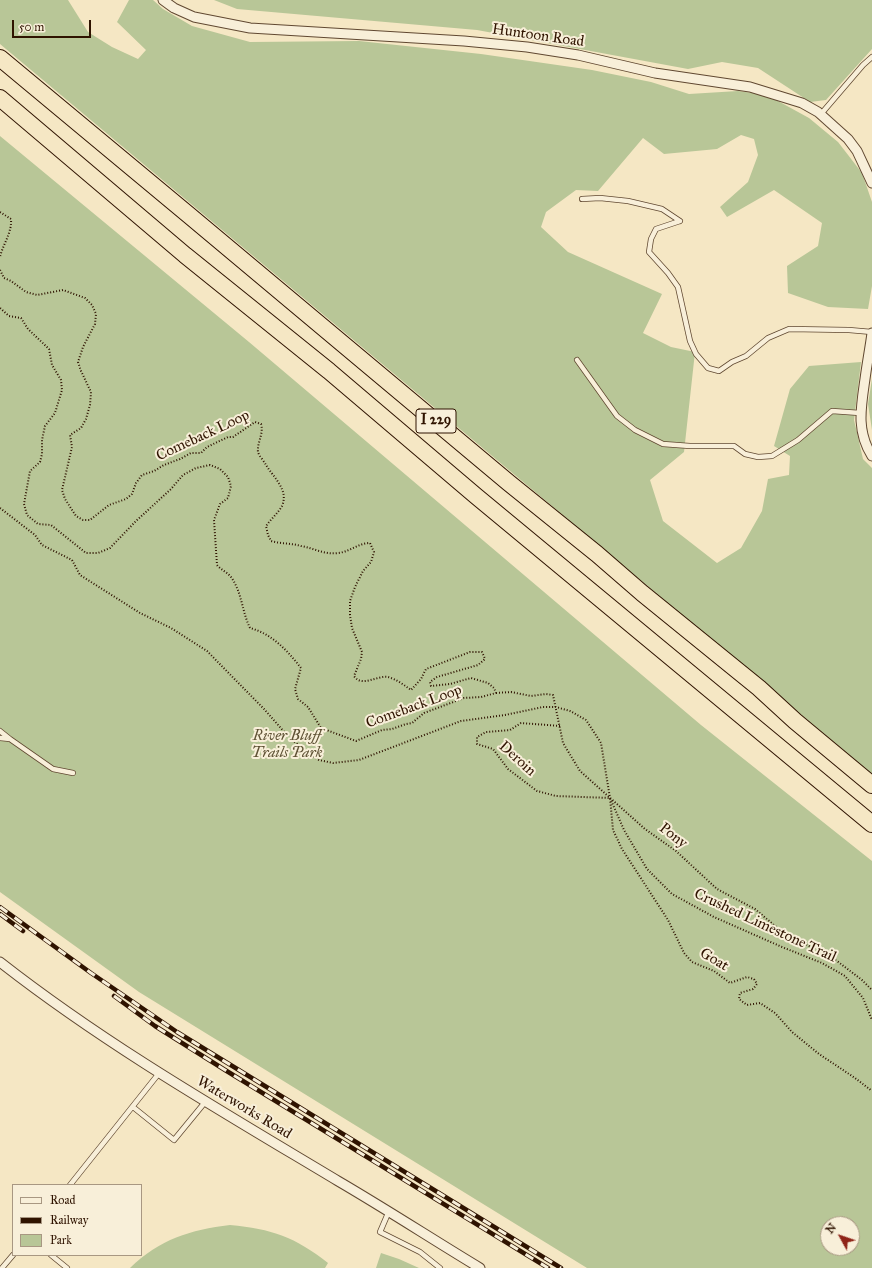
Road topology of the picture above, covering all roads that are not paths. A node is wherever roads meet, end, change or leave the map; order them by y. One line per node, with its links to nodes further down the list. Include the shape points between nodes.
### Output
1 (163, 0): 5 (street, Huntoon Road, via 194,17 250,28 464,41 578,55 654,74 750,87 802,103)
2 (872, 57): 5 (lane)
3 (0, 58): 16 (highway, I 229, via 759,688)
4 (0, 98): 17 (highway, I 229, via 185,255 329,371)
5 (821, 114): 6 (street, Huntoon Road, via 858,151)
6 (872, 183)
7 (582, 199): 8 (lane, via 628,201 662,209 680,221 656,229 649,252 678,287 690,341 696,354 708,368 719,371 746,356 768,338 789,329 841,329)
8 (872, 333): 10 (street)
9 (577, 360): 10 (lane, via 617,416 635,430 663,444 734,446 746,454 758,457 772,456 798,440 832,411)
10 (860, 413): 11 (street, via 863,435)
11 (872, 456)
12 (0, 731): 14 (lane)
13 (0, 738): 14 (lane)
14 (10, 739): 15 (lane, via 52,770)
15 (73, 773)
16 (872, 785)
17 (872, 824)
18 (0, 962): 19 (street, Waterworks Road, via 86,1025)
19 (160, 1072): 20 (street, Waterworks Road); 21 (lane)
20 (206, 1101): 21 (lane, via 174,1140); 23 (street, Waterworks Road)
21 (134, 1107): 22 (lane)
22 (71, 1184)
23 (389, 1211): 28 (lane, via 380,1232 420,1252); 29 (street, Waterworks Road)
24 (12, 1256): 26 (lane)
25 (52, 1256): 27 (lane)
26 (2, 1268)
27 (67, 1268)
28 (440, 1268)
29 (480, 1268)

